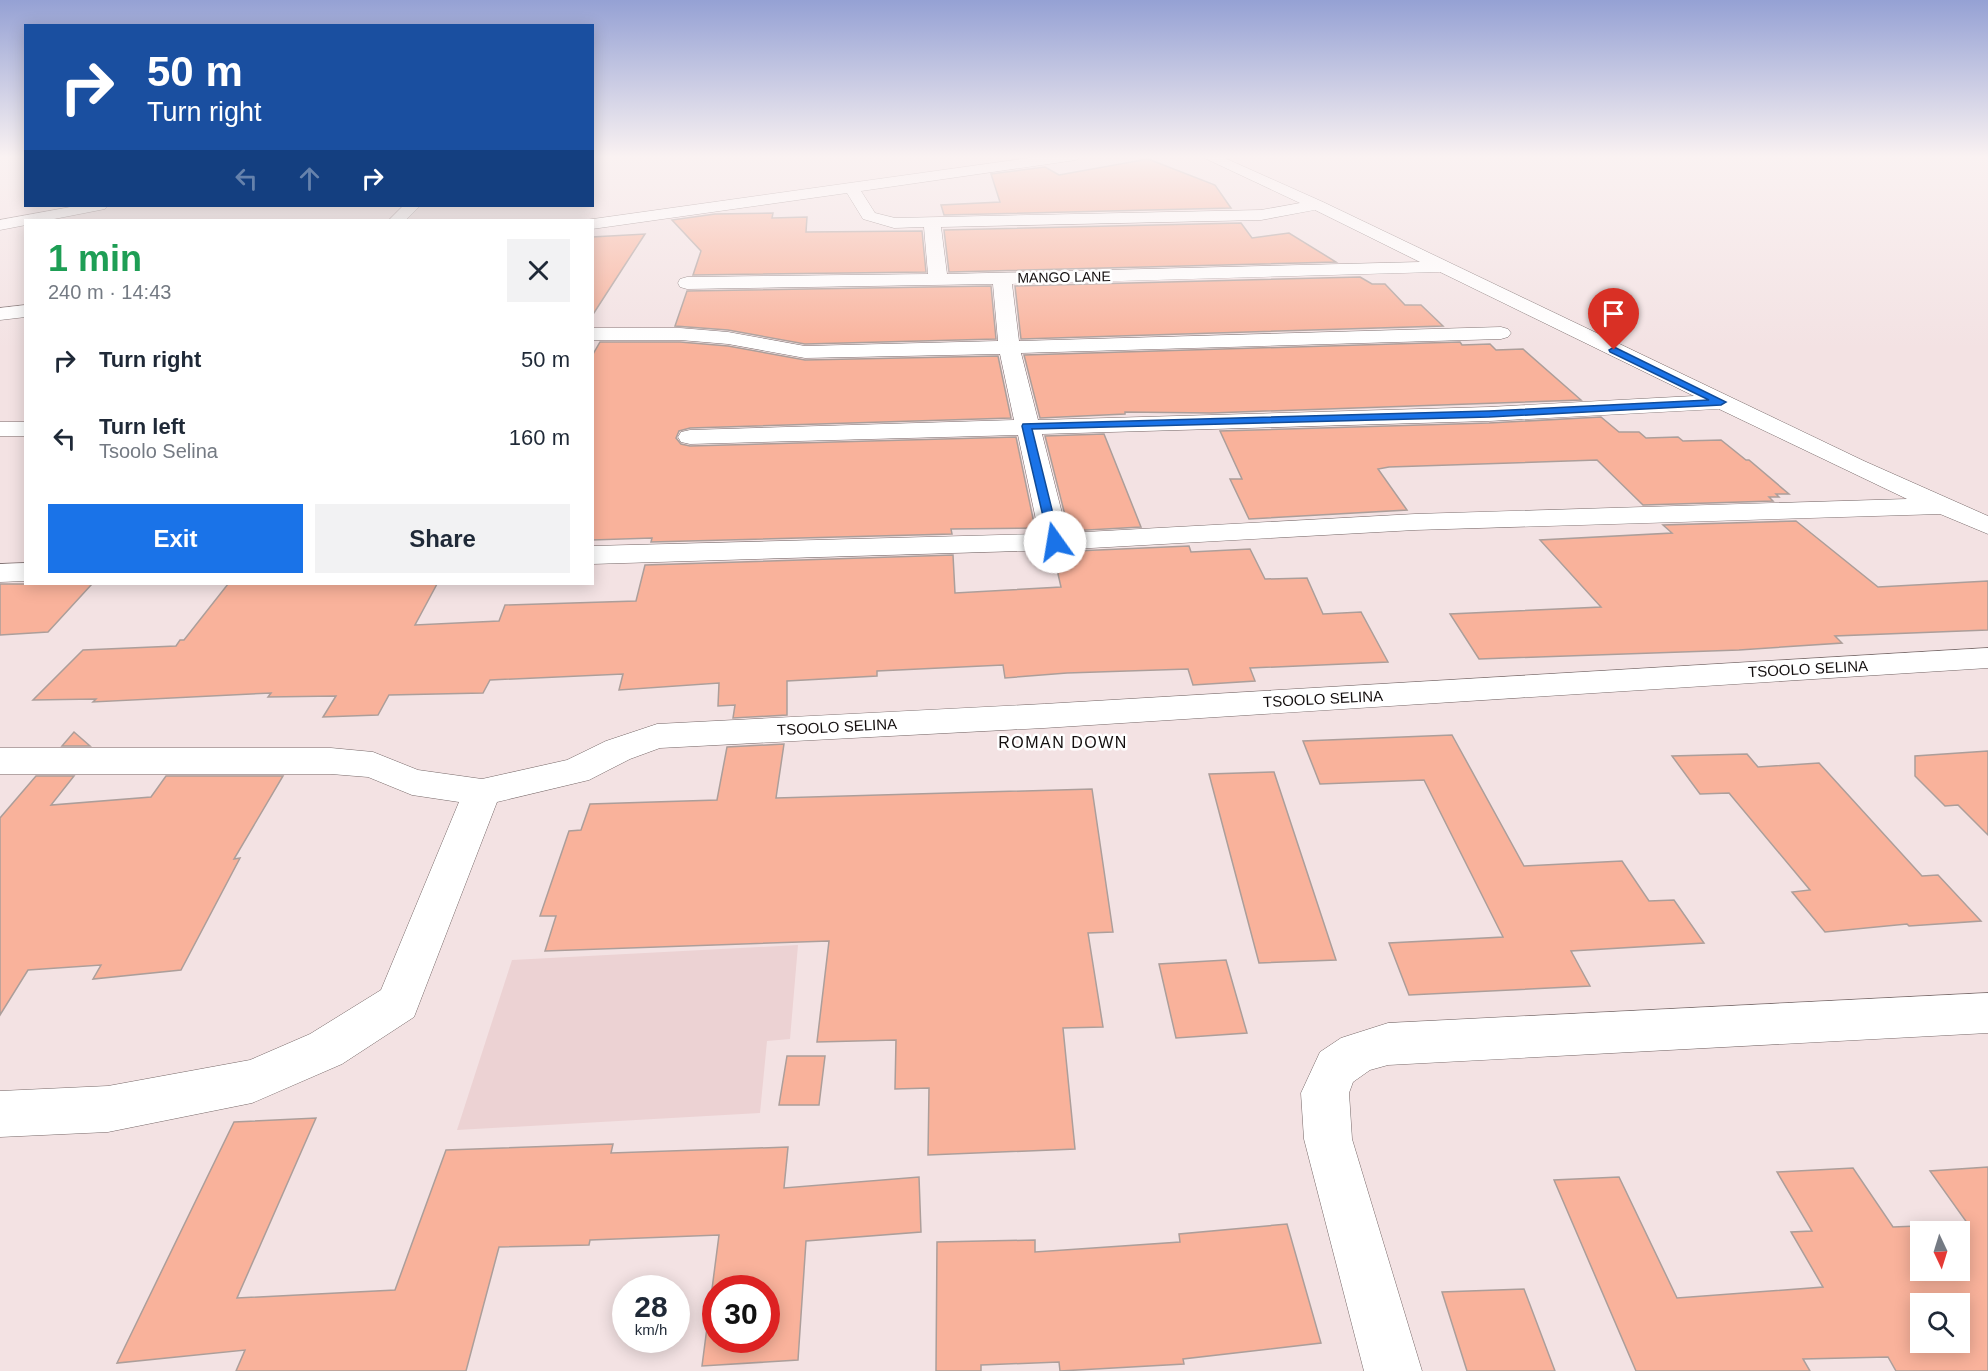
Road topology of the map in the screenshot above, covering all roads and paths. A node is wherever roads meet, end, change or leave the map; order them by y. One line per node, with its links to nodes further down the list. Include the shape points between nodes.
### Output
1 (24, 220): 8 (street)
2 (620, 220): 7 (street)
3 (879, 220): 6 (street)
4 (1056, 220): 6 (street)
5 (1347, 220): 9 (street)
6 (932, 223): 11 (street)
7 (594, 224)
8 (0, 225)
9 (1442, 267): 10 (street, MANGO LANE); 18 (street)
10 (1002, 278): 11 (street, MANGO LANE); 17 (street)
11 (938, 279): 12 (street, MANGO LANE)
12 (687, 283)
13 (24, 311): 14 (street)
14 (0, 314)
15 (1501, 333): 17 (street)
16 (594, 334): 17 (street, via 700,335 805,352)
17 (1009, 347): 19 (street)
18 (1721, 402): 19 (street, via 1489,414); 23 (street)
19 (1027, 426): 22 (street); 25 (street)
20 (0, 429): 21 (street)
21 (24, 429)
22 (690, 437)
23 (1944, 506): 24 (street); 25 (street, via 1416,522)
24 (1988, 526)
25 (1055, 542): 26 (street)
26 (594, 555)
27 (24, 572): 28 (street)
28 (0, 573)
29 (1988, 658): 31 (street, TSOOLO SELINA, via 657,736 576,771)
30 (0, 761): 31 (street, via 331,761 373,765 412,782)
31 (482, 792): 33 (street, via 398,1003 326,1049 252,1081 108,1109)
32 (1988, 1013): 34 (street, via 1388,1044 1357,1053 1336,1066 1325,1093 1328,1139)
33 (0, 1114)
34 (1393, 1371)

